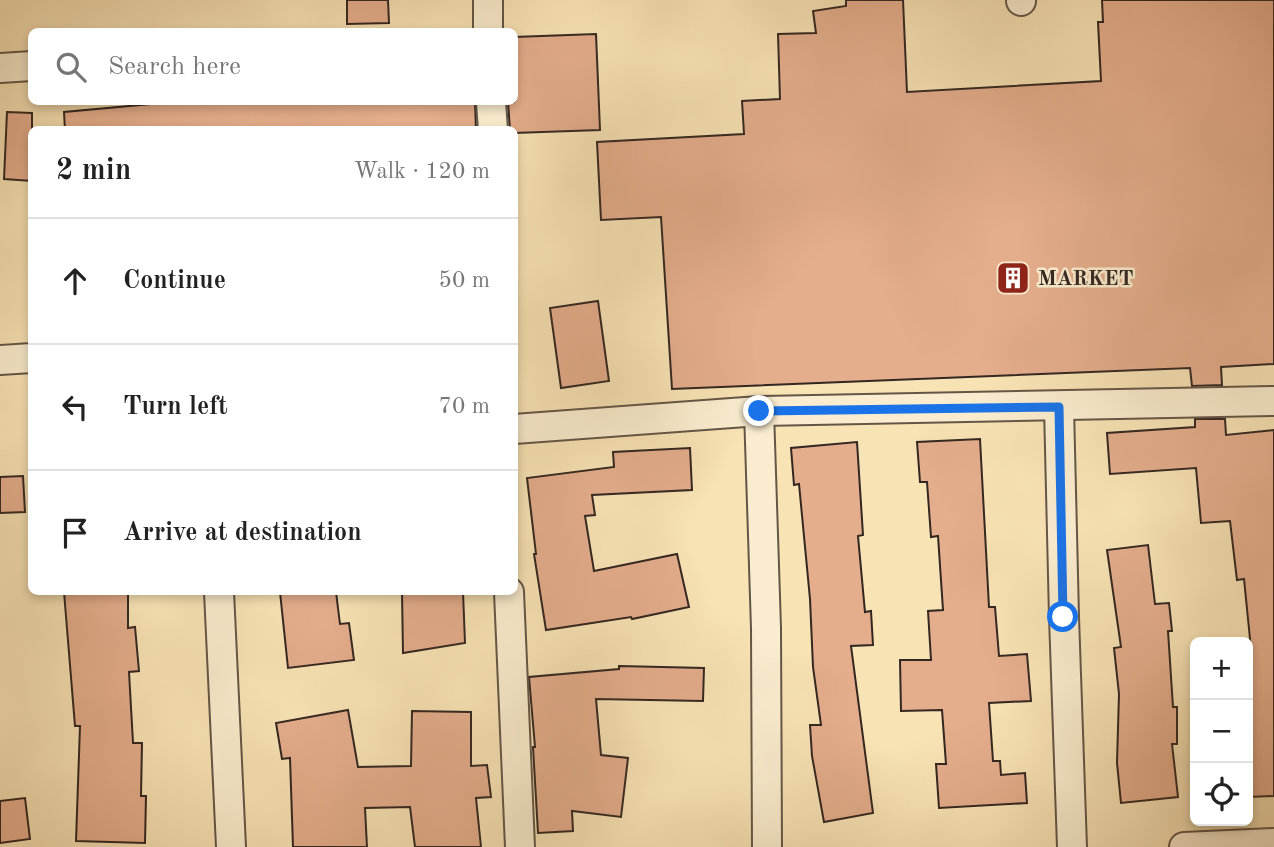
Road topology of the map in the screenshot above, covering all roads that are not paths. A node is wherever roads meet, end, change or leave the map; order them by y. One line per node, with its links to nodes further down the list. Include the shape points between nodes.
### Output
1 (488, 0): 2 (street)
2 (488, 28)
3 (28, 66): 4 (street)
4 (0, 68)
5 (491, 105): 6 (street)
6 (493, 126)
7 (28, 358): 8 (street)
8 (0, 360)
9 (1274, 401): 10 (street)
10 (1059, 407): 11 (street); 19 (street)
11 (759, 411): 12 (street); 18 (street)
12 (518, 429)
13 (219, 595): 16 (street)
14 (509, 595): 17 (street)
15 (1274, 843): 20 (street)
16 (231, 847)
17 (520, 847)
18 (767, 847)
19 (1072, 847)
20 (1184, 847)

